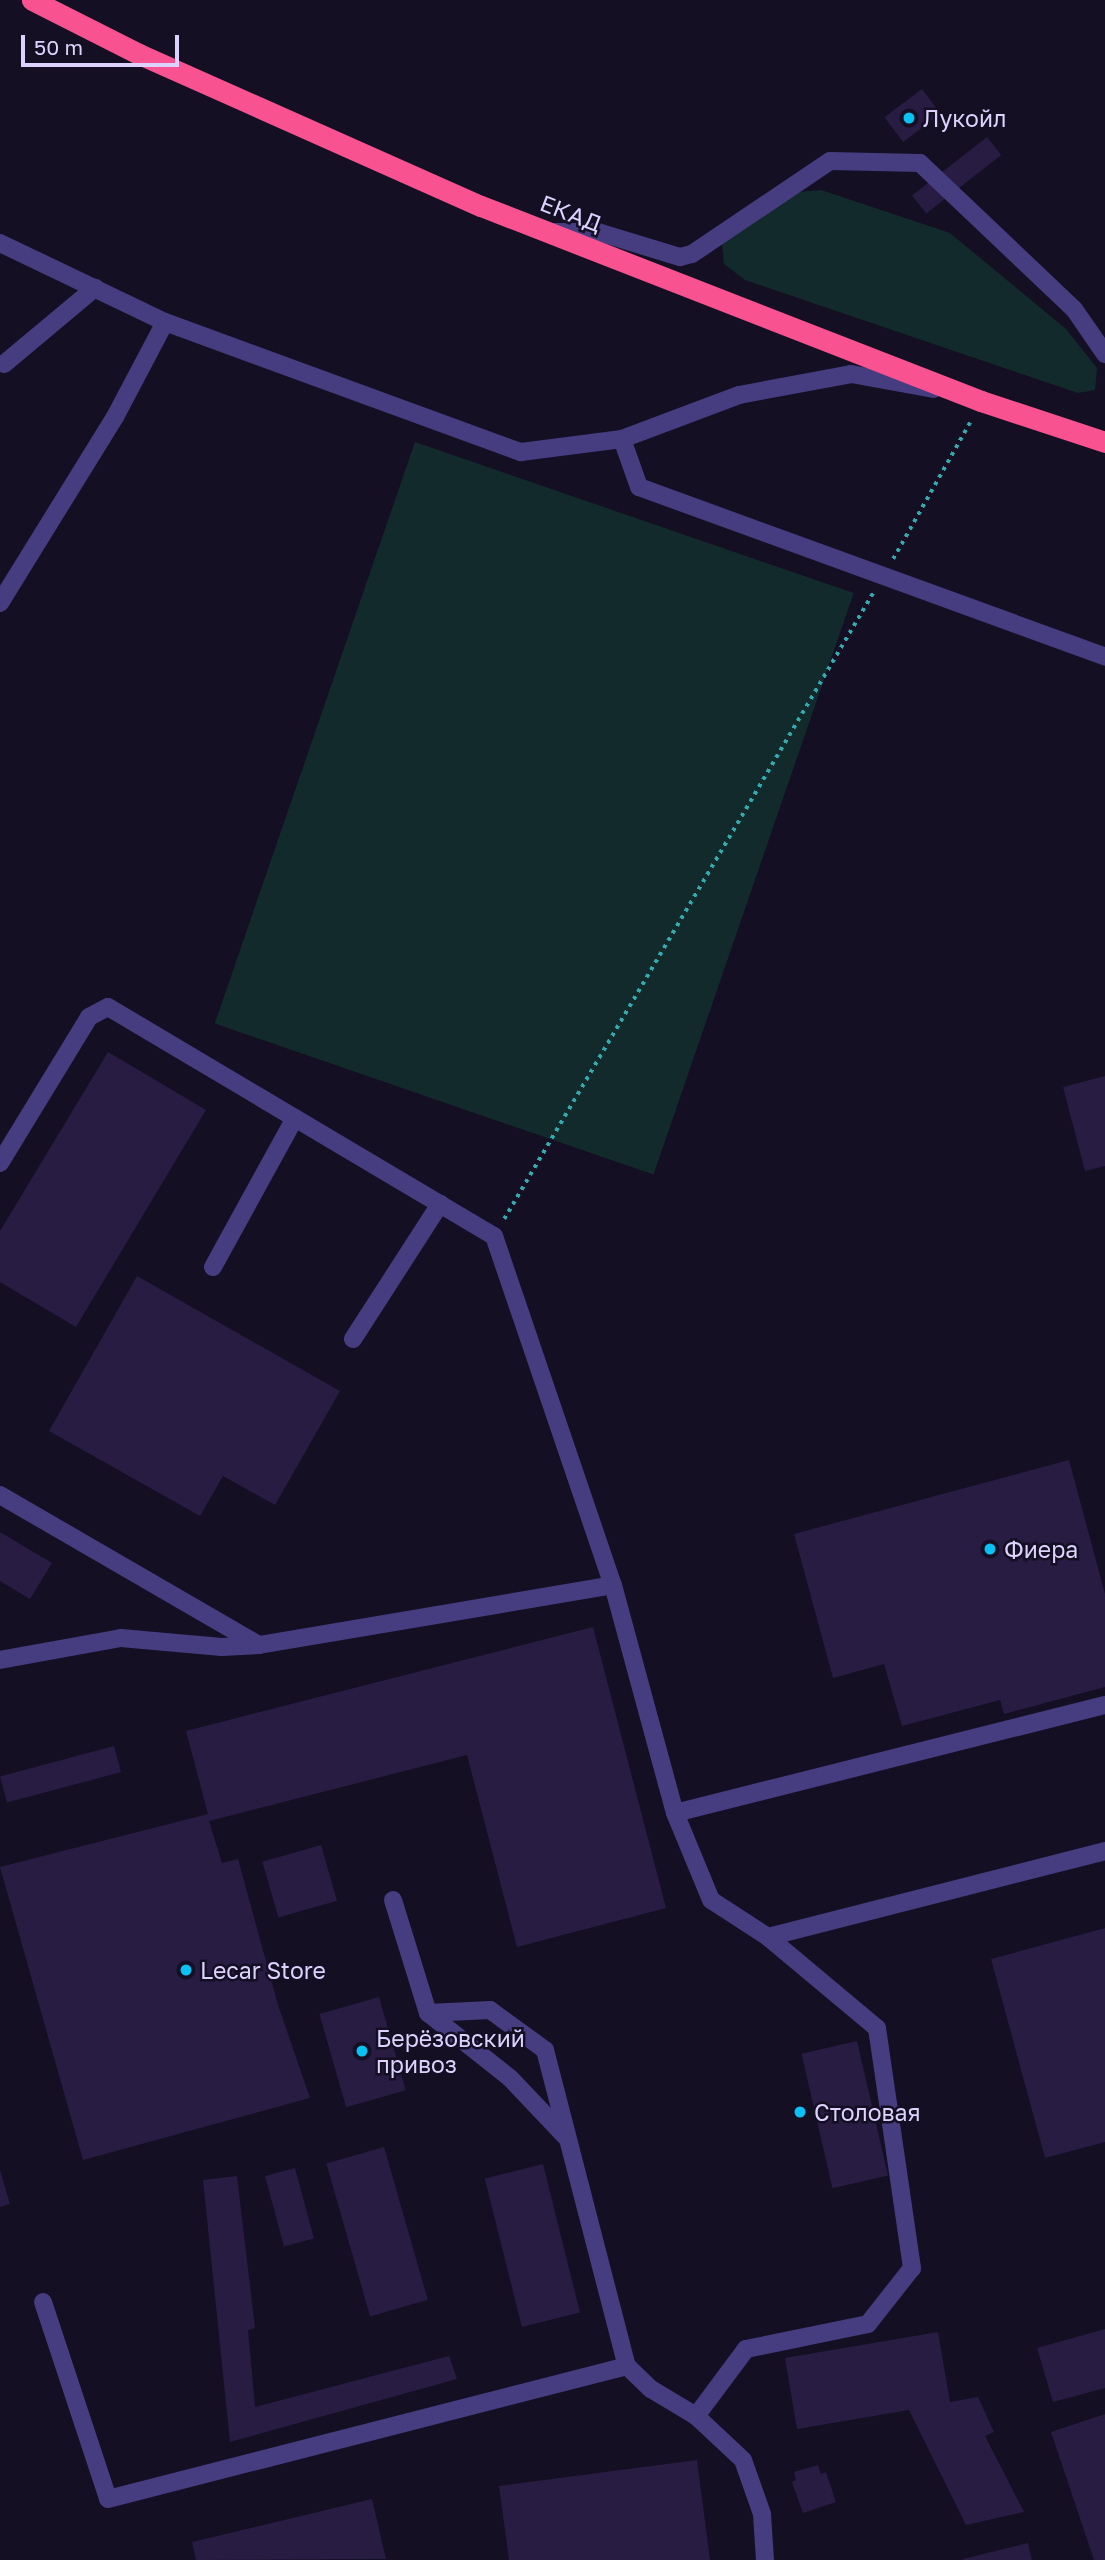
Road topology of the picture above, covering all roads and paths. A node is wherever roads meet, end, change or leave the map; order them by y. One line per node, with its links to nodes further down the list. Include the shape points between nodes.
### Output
1 (32, 0): 2 (highway, ЕКАД, via 139,54)
2 (550, 233): 6 (street, via 598,232 680,257 830,161 920,163 1074,309); 8 (highway, ЕКАД)
3 (0, 243): 4 (street)
4 (95, 288): 5 (street); 7 (street)
5 (166, 322): 9 (street, via 521,452); 12 (street, via 115,416)
6 (1105, 354)
7 (4, 364)
8 (973, 397): 9 (street, via 851,374 738,395); 10 (highway, ЕКАД); 11 (path, via 944,472)
9 (622, 439): 11 (street, via 639,487)
10 (1105, 442)
11 (884, 573): 13 (street); 17 (path)
12 (0, 603)
13 (1105, 657)
14 (295, 1118): 15 (street, via 108,1007 89,1017); 16 (street); 18 (street)
15 (0, 1163)
16 (440, 1204): 17 (street); 19 (street)
17 (494, 1236): 21 (street)
18 (213, 1267)
19 (353, 1339)
20 (0, 1495): 22 (street)
21 (613, 1585): 22 (street); 25 (street)
22 (259, 1645): 23 (street, via 222,1647 121,1638)
23 (0, 1660)
24 (1105, 1705): 25 (street)
25 (675, 1813): 28 (street, via 711,1900)
26 (1105, 1851): 28 (street)
27 (393, 1900): 29 (street)
28 (768, 1937): 33 (street, via 877,2028 912,2268 868,2324 746,2349)
29 (428, 2013): 30 (street, via 510,2078); 30 (street, via 490,2010 545,2050)
30 (569, 2141): 32 (street)
31 (43, 2302): 32 (street, via 108,2499)
32 (627, 2365): 33 (street, via 650,2389)
33 (696, 2416): 34 (street, via 743,2460 762,2514)
34 (765, 2560)

